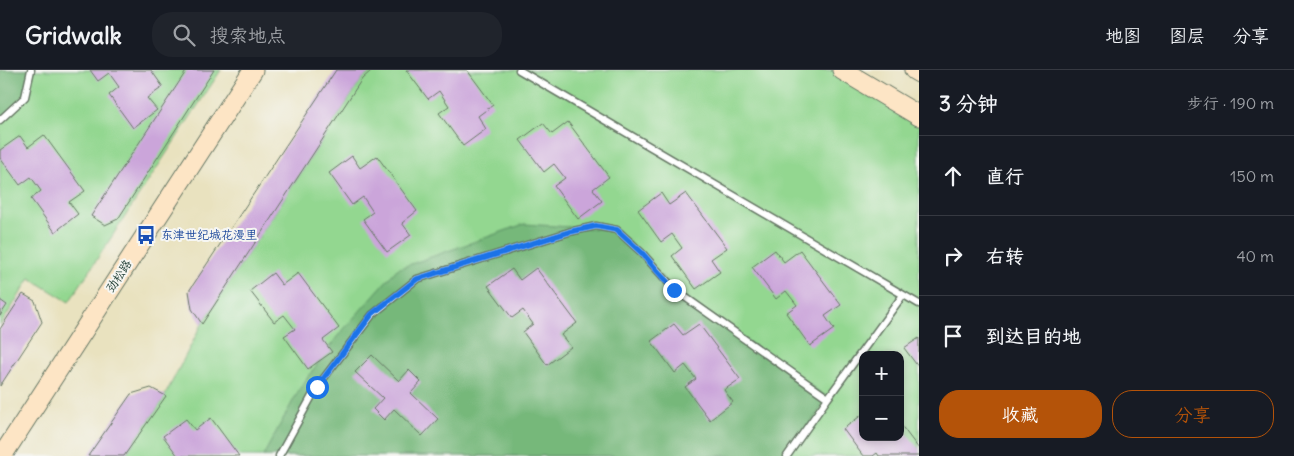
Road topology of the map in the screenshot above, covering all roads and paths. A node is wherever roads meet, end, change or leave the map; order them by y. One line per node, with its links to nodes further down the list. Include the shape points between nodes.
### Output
1 (31, 70): 8 (lane, via 25,97)
2 (253, 70): 12 (street, 劲松路)
3 (520, 70): 9 (lane)
4 (842, 70): 7 (street)
5 (914, 70): 6 (street)
6 (919, 73)
7 (919, 116)
8 (0, 120)
9 (903, 295): 10 (lane); 11 (lane)
10 (919, 304)
11 (828, 398): 13 (lane, via 674,290 617,230 596,226 417,279 372,314 317,387); 14 (lane)
12 (2, 456)
13 (279, 456)
14 (787, 456)

